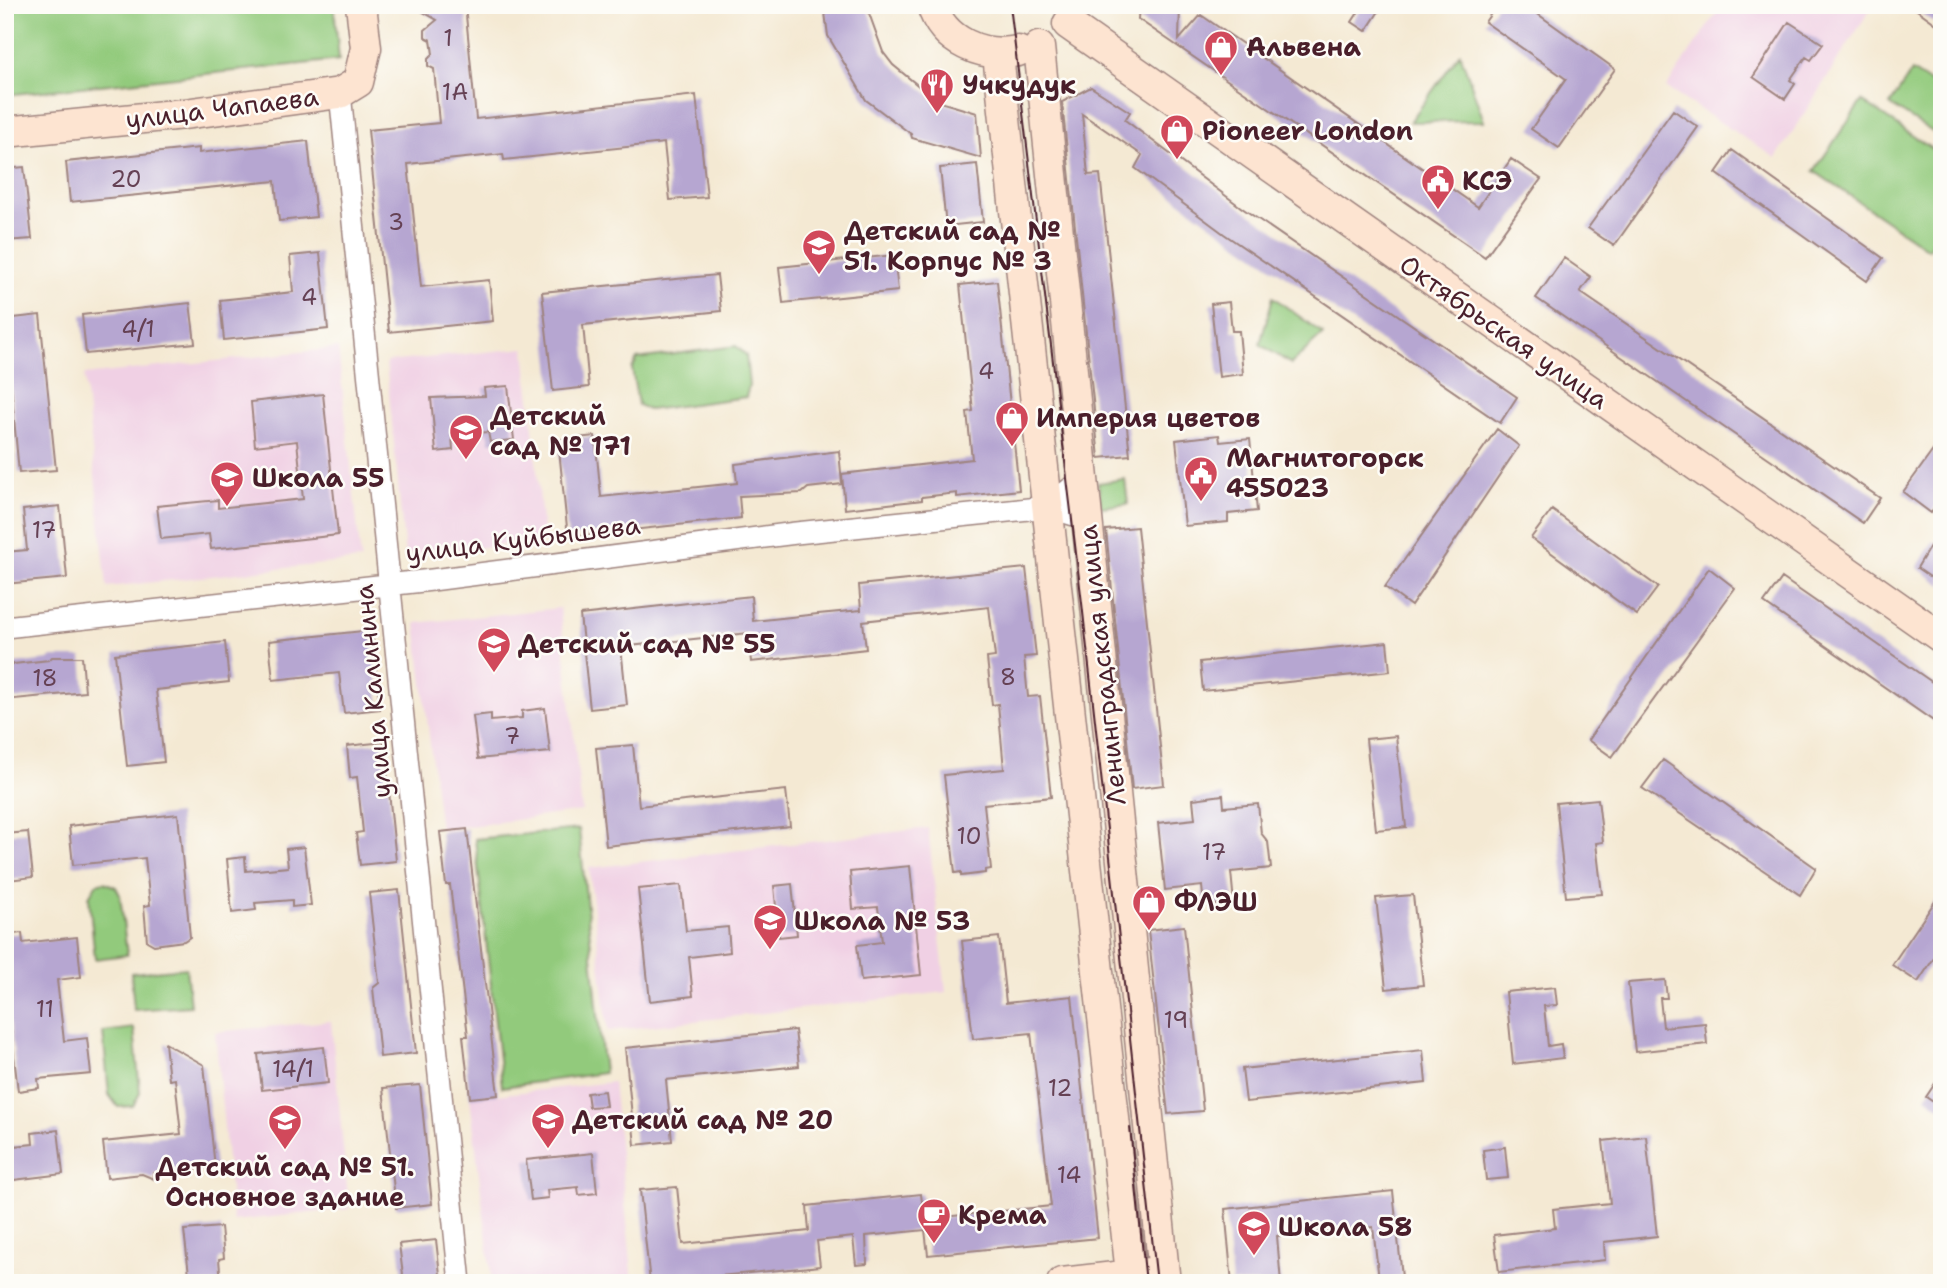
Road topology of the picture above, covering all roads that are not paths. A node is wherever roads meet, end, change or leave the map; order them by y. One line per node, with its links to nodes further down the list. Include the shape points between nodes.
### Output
1 (361, 5): 6 (main road, улица Чапаева, via 366,48 358,82)
2 (932, 5): 5 (main road, Октябрьская улица, via 936,17 960,43)
3 (1072, 15): 4 (main road, Октябрьская улица); 13 (main road, Октябрьская улица)
4 (1039, 47): 5 (main road, Октябрьская улица); 8 (main road, Ленинградская улица)
5 (998, 55): 9 (main road, Ленинградская улица)
6 (340, 93): 7 (main road, улица Чапаева); 11 (street, улица Калинина)
7 (5, 132)
8 (1083, 478): 9 (street); 10 (main road, Ленинградская улица)
9 (1048, 507): 10 (street, улица Куйбышева); 11 (street, улица Куйбышева, via 796,533); 15 (main road, Ленинградская улица)
10 (1087, 519): 14 (main road, Ленинградская улица)
11 (391, 584): 12 (street, улица Куйбышева); 16 (street, улица Калинина)
12 (5, 627)
13 (1942, 638)
14 (1164, 1277): 15 (main road)
15 (1132, 1279): 17 (main road)
16 (460, 1283)
17 (1062, 1283)

